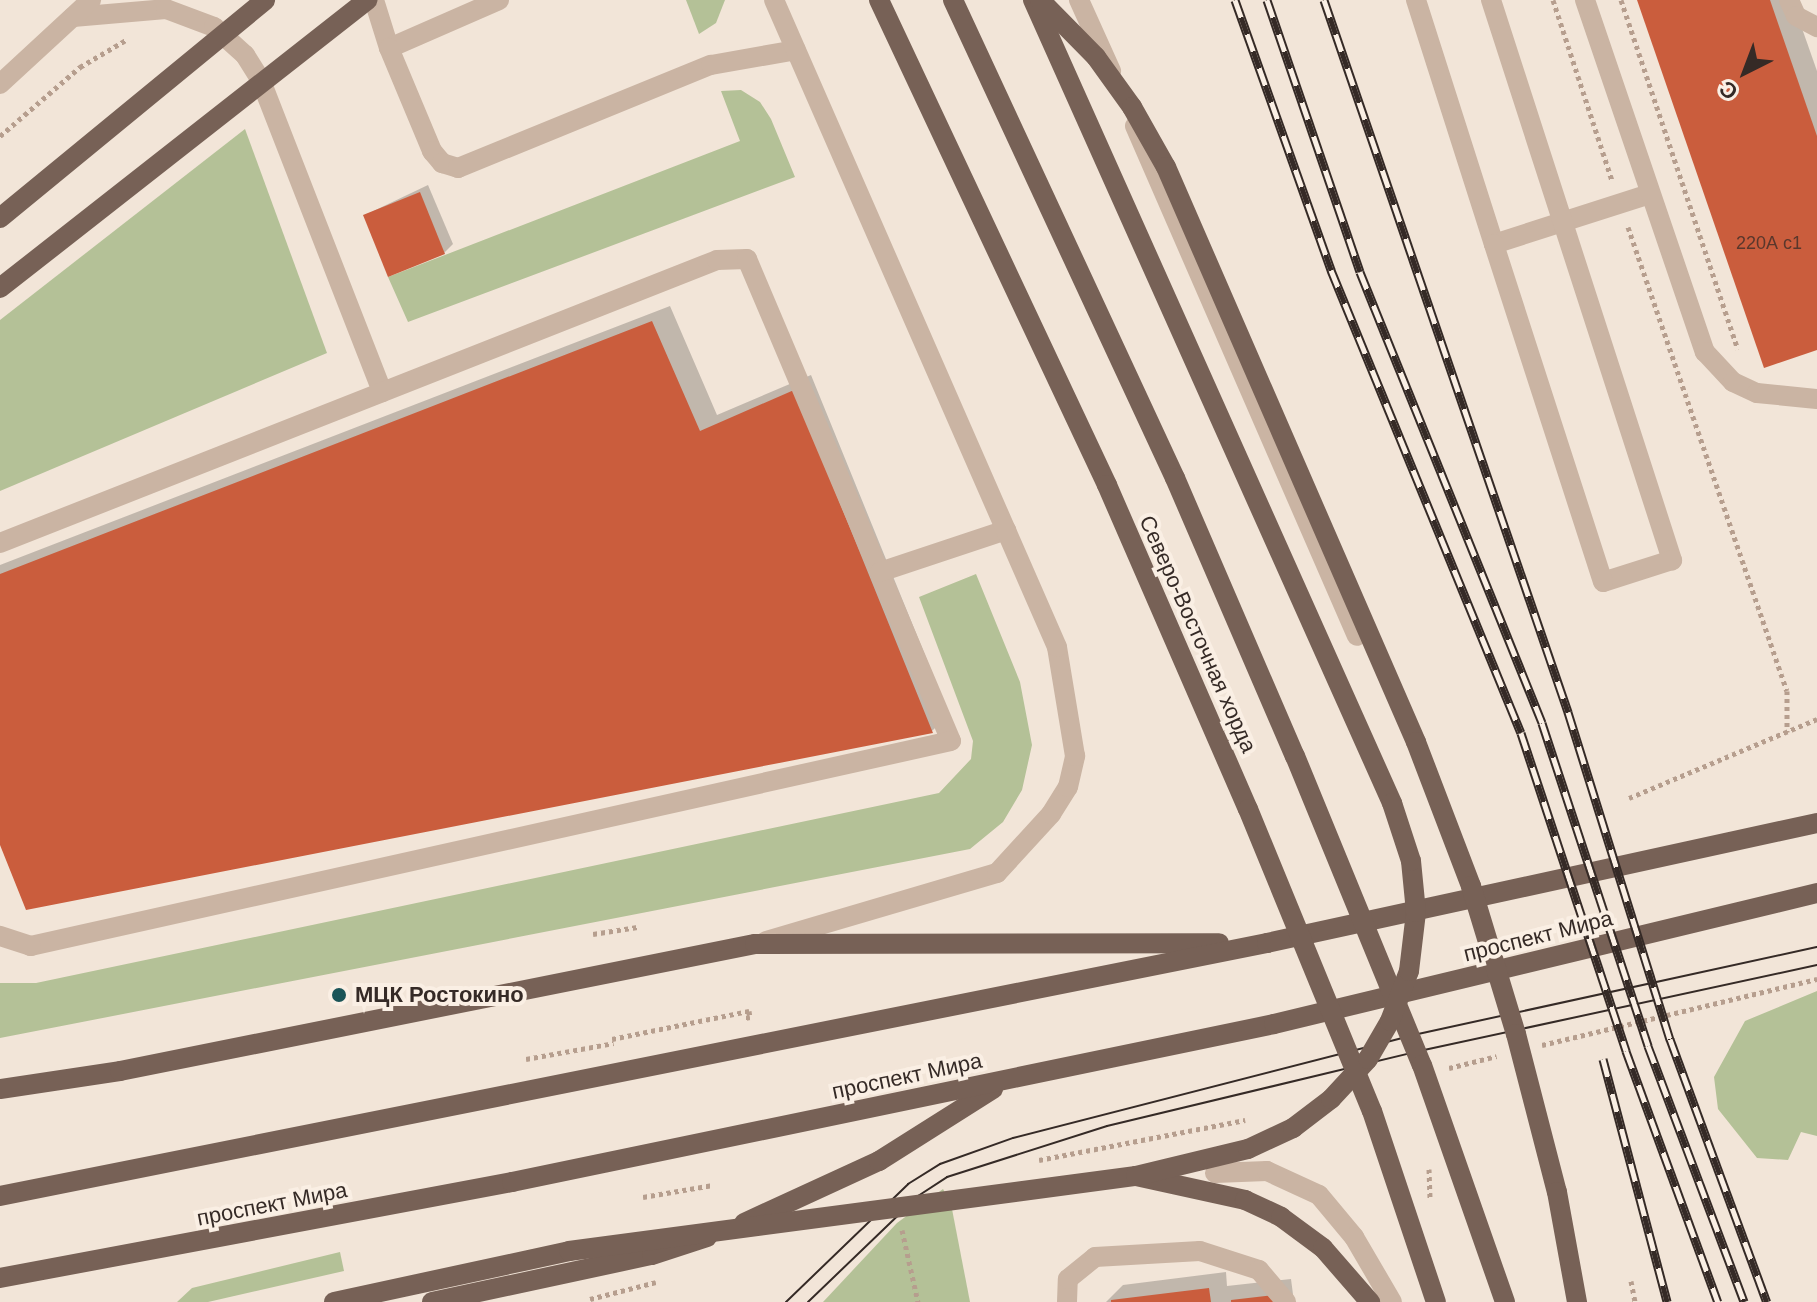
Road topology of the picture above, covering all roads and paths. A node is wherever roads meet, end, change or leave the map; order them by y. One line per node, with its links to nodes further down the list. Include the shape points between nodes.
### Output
1 (91, 0): 18 (street)
2 (265, 0): 27 (main road, bridge)
3 (367, 0): 30 (main road, bridge)
4 (374, 0): 21 (street)
5 (499, 0): 21 (street)
6 (774, 0): 22 (street)
7 (879, 0): 73 (main road, Северо-Восточная хорда, bridge, via 1107,485 1248,809 1372,1111)
8 (953, 0): 74 (main road, Северо-Восточная хорда, bridge, via 1175,478 1295,756 1422,1065)
9 (1033, 0): 57 (main road, bridge, via 1392,803 1414,886 1409,971 1390,1021 1368,1059 1331,1099 1293,1128 1248,1149)
10 (1040, 0): 75 (main road, bridge, via 1096,57 1166,167 1416,742 1471,886 1516,1034 1557,1192)
11 (1079, 0): 37 (street)
12 (1416, 0): 29 (street)
13 (1491, 0): 28 (street)
14 (1553, 0): 26 (path)
15 (1585, 0): 25 (street)
16 (1621, 0): 31 (path)
17 (1789, 0): 19 (street, via 1796,16)
18 (73, 17): 23 (street); 32 (street, via 166,9 214,27 245,55 261,81)
19 (1817, 27)
20 (134, 35): 24 (path, via 80,67)
21 (389, 48): 22 (street, via 432,151 442,163 458,168 711,65)
22 (796, 50): 34 (street)
23 (0, 84)
24 (0, 136)
25 (1650, 194): 26 (street); 33 (street, via 1705,352 1717,368 1757,393)
26 (1620, 204): 28 (street); 39 (path, via 1787,691)
27 (0, 218)
28 (1563, 222): 29 (street); 29 (street, via 1672,560 1603,582)
29 (1494, 244)
30 (0, 288)
31 (1740, 355)
32 (382, 392): 35 (street); 36 (street, via 717,260 747,259)
33 (1817, 399)
34 (1006, 530): 36 (street); 47 (street, via 1060,660 1075,756 1068,787 1035,836 997,873)
35 (0, 543)
36 (880, 572): 45 (street, via 951,741 31,946)
37 (1357, 636)
38 (1817, 719): 39 (path)
39 (1787, 732): 40 (path)
40 (1629, 798)
41 (1817, 823): 46 (main road)
42 (1817, 893): 52 (main road, проспект Мира, via 1274,1024)
43 (637, 927): 44 (path)
44 (593, 934)
45 (0, 936)
46 (1267, 943): 47 (main road); 59 (main road)
47 (755, 944): 53 (main road, via 120,1071)
48 (1817, 979): 49 (path)
49 (1567, 1039)
50 (614, 1043): 50 (path, via 750,1017 749,1011); 51 (path)
51 (526, 1059)
52 (1014, 1078): 62 (main road, проспект Мира, via 481,1188); 67 (main road, via 879,1161 768,1214 652,1255)
53 (0, 1089)
54 (1254, 1119): 55 (path)
55 (1023, 1164)
56 (1215, 1173): 72 (street, via 1267,1171 1319,1195 1354,1237)
57 (1136, 1176): 66 (main road, bridge, via 569,1251); 71 (main road, via 1245,1200 1281,1217 1323,1248)
58 (713, 1185): 60 (path)
59 (0, 1196)
60 (643, 1197)
61 (902, 1228): 68 (path)
62 (0, 1278)
63 (660, 1279): 65 (path, via 647,1288)
64 (1631, 1281): 76 (path)
65 (590, 1299)
66 (334, 1302)
67 (432, 1302)
68 (918, 1302)
69 (1067, 1302): 70 (street, via 1068,1279 1095,1257 1200,1251 1259,1270)
70 (1286, 1302)
71 (1370, 1302)
72 (1392, 1302)
73 (1436, 1302)
74 (1505, 1302)
75 (1577, 1302)
76 (1635, 1302)

